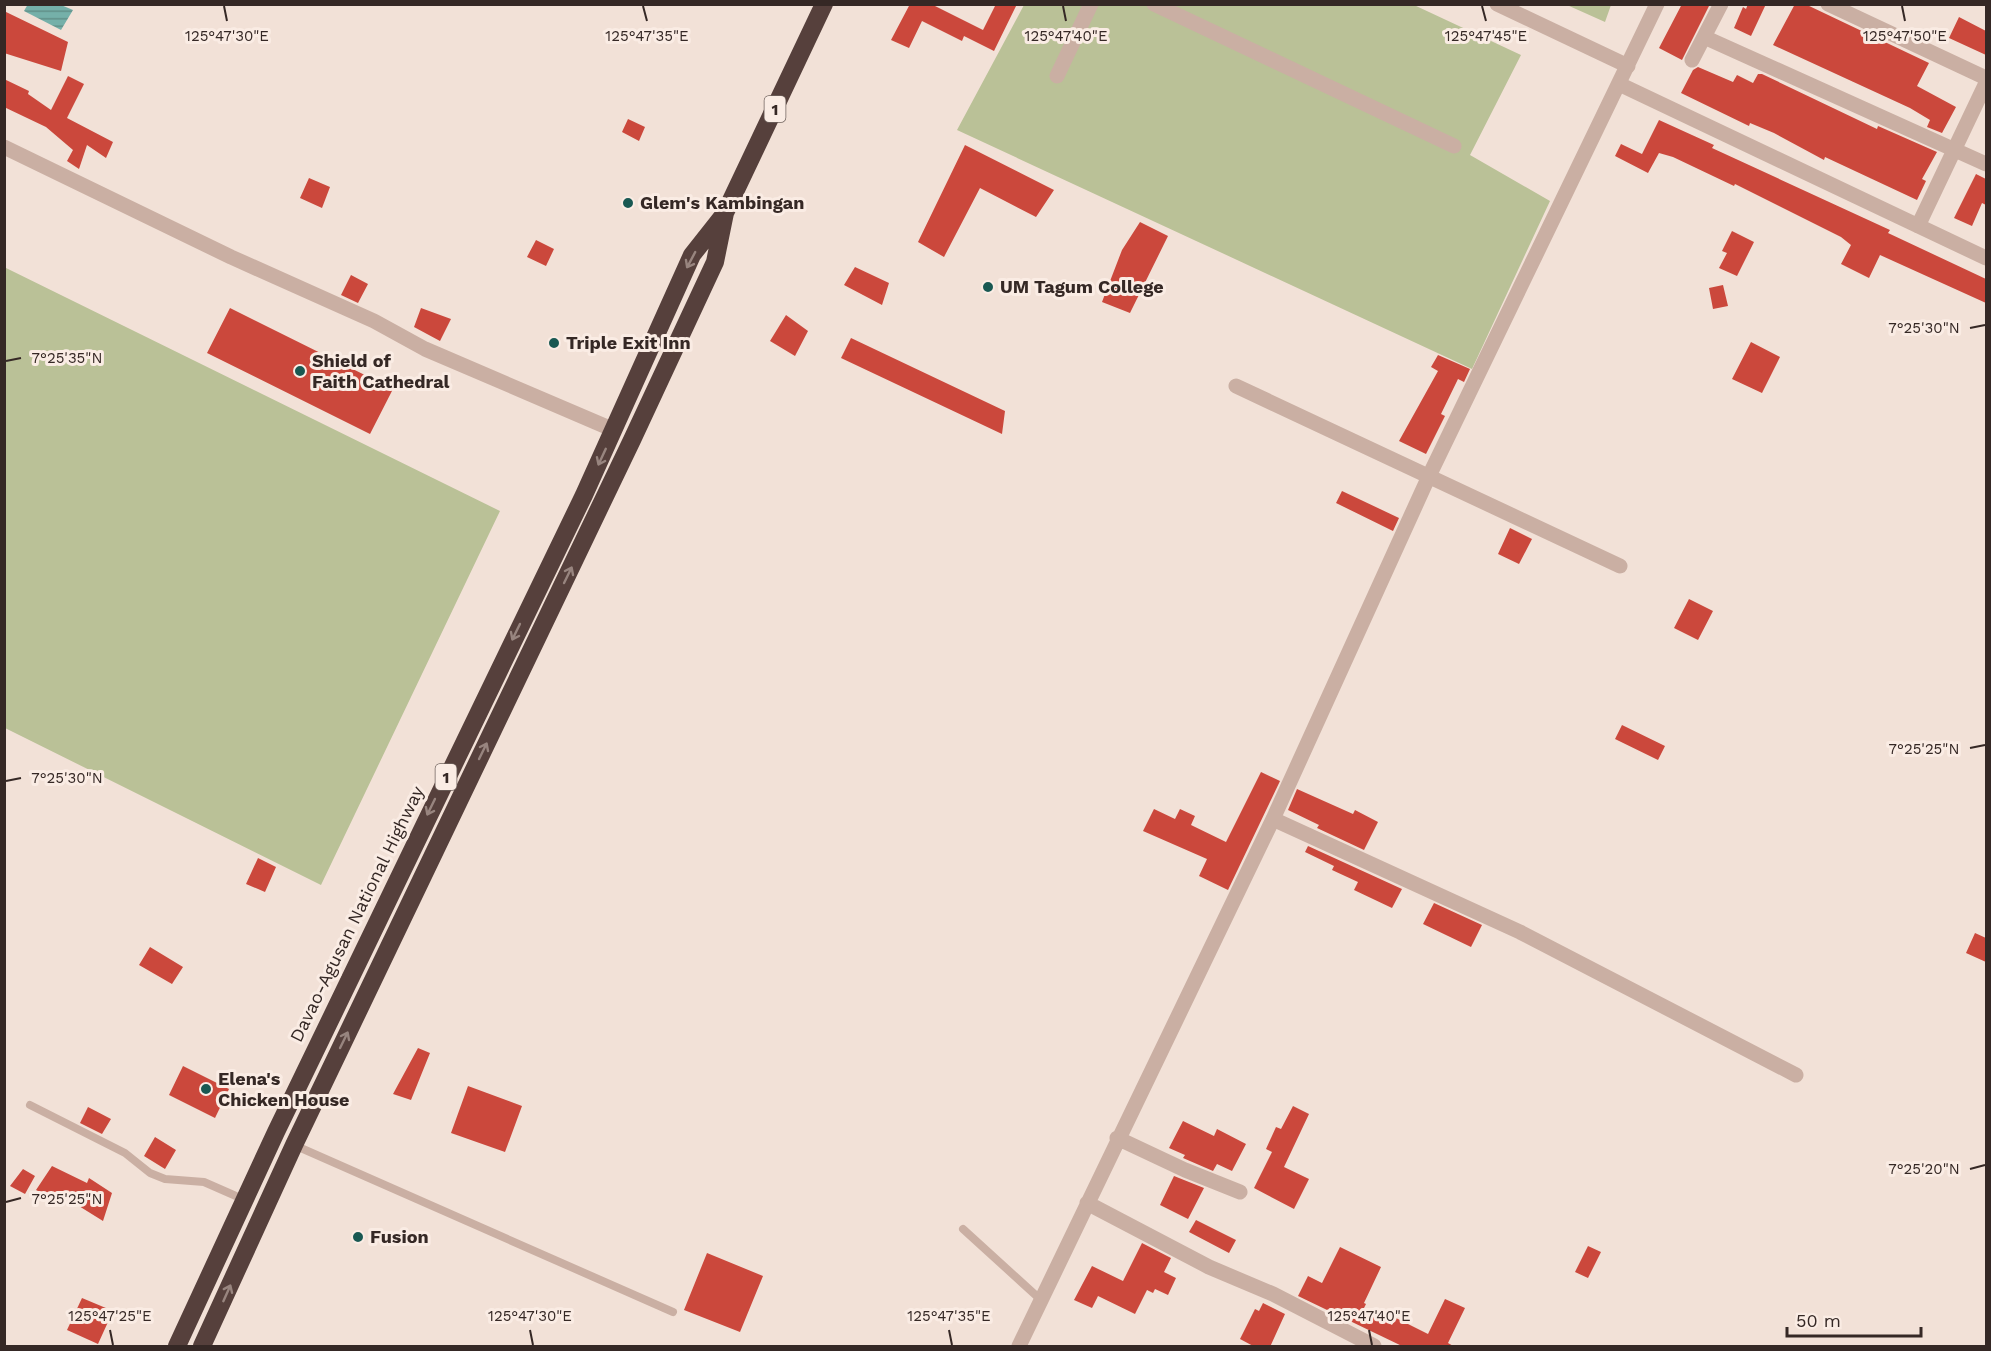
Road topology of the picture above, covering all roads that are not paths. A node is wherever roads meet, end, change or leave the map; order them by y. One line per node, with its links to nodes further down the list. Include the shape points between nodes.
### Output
1 (824, 4): 19 (highway, Davao-Agusan National Highway / 1)
2 (1091, 4): 11 (street)
3 (1155, 4): 15 (street)
4 (1497, 4): 10 (street)
5 (1657, 4): 10 (street)
6 (1721, 4): 8 (street)
7 (1828, 4): 12 (street)
8 (1704, 37): 9 (street); 17 (street)
9 (1692, 60)
10 (1628, 66): 14 (street)
11 (1057, 76)
12 (1986, 78)
13 (1986, 83): 17 (street)
14 (1619, 84): 20 (street); 24 (street)
15 (1454, 146)
16 (4, 147): 23 (street, via 374,321 425,349)
17 (1956, 150): 18 (street); 20 (street)
18 (1986, 164)
19 (725, 213): 23 (highway, Davao-Agusan National Highway / 1, one-way to 23, via 692,255); 26 (highway, Davao-Agusan National Highway / 1, via 715,262)
20 (1918, 226): 21 (street)
21 (1986, 258)
22 (1236, 386): 24 (street)
23 (614, 430): 25 (highway, Davao-Agusan National Highway / 1, one-way to 25)
24 (1429, 476): 27 (street); 28 (street)
25 (584, 495): 26 (highway); 34 (highway, Davao-Agusan National Highway / 1, one-way to 34)
26 (602, 504): 32 (highway, Davao-Agusan National Highway / 1, one-way to 26)
27 (1620, 566)
28 (1273, 819): 29 (street, via 1520,932); 31 (street)
29 (1796, 1075)
30 (30, 1105): 34 (lane, via 124,1153 150,1173 165,1179 204,1182)
31 (1118, 1138): 33 (street); 35 (street)
32 (294, 1145): 36 (highway, Davao-Agusan National Highway / 1); 39 (lane)
33 (1240, 1192)
34 (245, 1200): 36 (highway); 40 (highway, Davao-Agusan National Highway / 1)
35 (1087, 1203): 38 (street); 43 (street)
36 (265, 1209): 41 (highway, Davao-Agusan National Highway / 1, one-way to 36)
37 (963, 1229): 38 (lane)
38 (1041, 1300): 42 (street)
39 (673, 1312)
40 (177, 1347)
41 (202, 1347)
42 (1019, 1347)
43 (1374, 1347)

